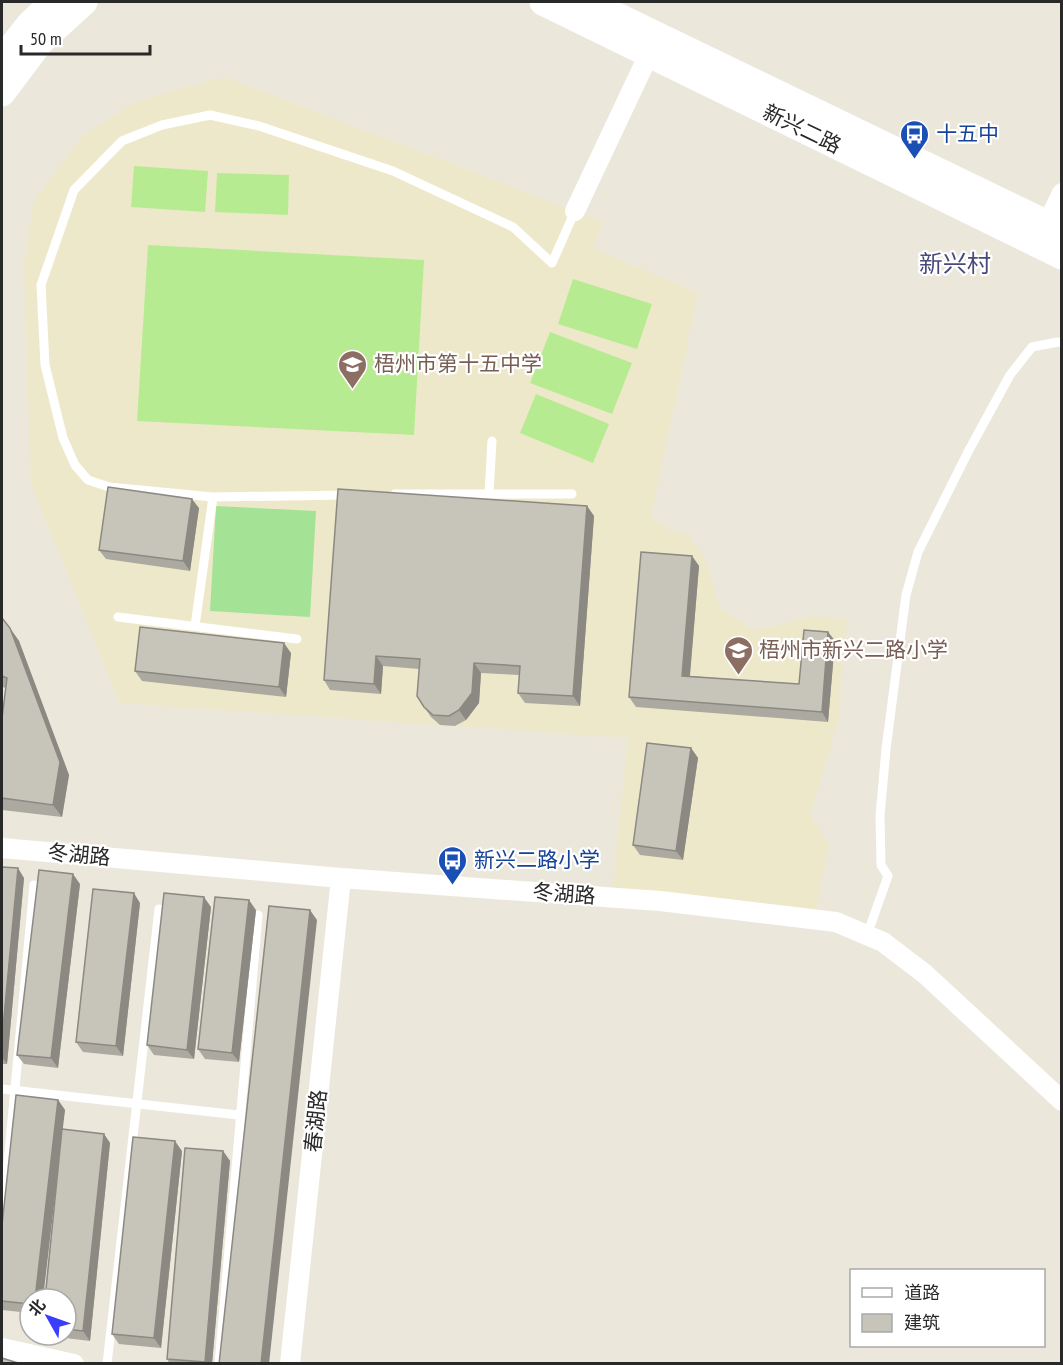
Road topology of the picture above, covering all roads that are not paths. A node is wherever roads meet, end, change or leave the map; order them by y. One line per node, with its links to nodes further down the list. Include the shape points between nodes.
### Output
1 (53, 2): 6 (main road)
2 (84, 2): 7 (main road, via 41,41)
3 (543, 2): 5 (main road, 新兴二路)
4 (588, 2): 10 (main road, 新兴二路)
5 (649, 54): 9 (street); 11 (main road, 新兴二路)
6 (2, 59)
7 (2, 93)
8 (1062, 193): 10 (street)
9 (575, 211): 18 (lane, via 552,263 513,227 473,208 393,171 260,126 210,115 162,125 122,141 74,190 41,285 45,365 63,438 75,465 88,480 109,487)
10 (1054, 227)
11 (1062, 256)
12 (1062, 344): 27 (lane, via 1032,347 1010,375 918,552 906,595 886,749 880,816 881,865 888,876)
13 (492, 441): 14 (lane)
14 (489, 493): 15 (lane); 16 (lane)
15 (381, 494)
16 (572, 494)
17 (357, 495): 18 (lane)
18 (213, 497): 20 (lane)
19 (118, 617): 20 (lane)
20 (195, 626): 21 (lane)
21 (297, 639)
22 (2, 848): 23 (street, 冬湖路)
23 (341, 878): 27 (street, 冬湖路, via 660,901 836,922); 38 (street, 春湖路)
24 (34, 885): 29 (lane)
25 (159, 909): 31 (lane)
26 (258, 915): 32 (lane)
27 (867, 935): 30 (street, 冬湖路, via 883,942 925,974)
28 (2, 1089): 29 (lane)
29 (15, 1091): 31 (lane); 33 (lane)
30 (1062, 1101)
31 (137, 1104): 32 (lane); 36 (lane)
32 (239, 1115): 37 (lane)
33 (2, 1227)
34 (2, 1347): 35 (street)
35 (74, 1364)
36 (107, 1364)
37 (219, 1364)
38 (290, 1364)

